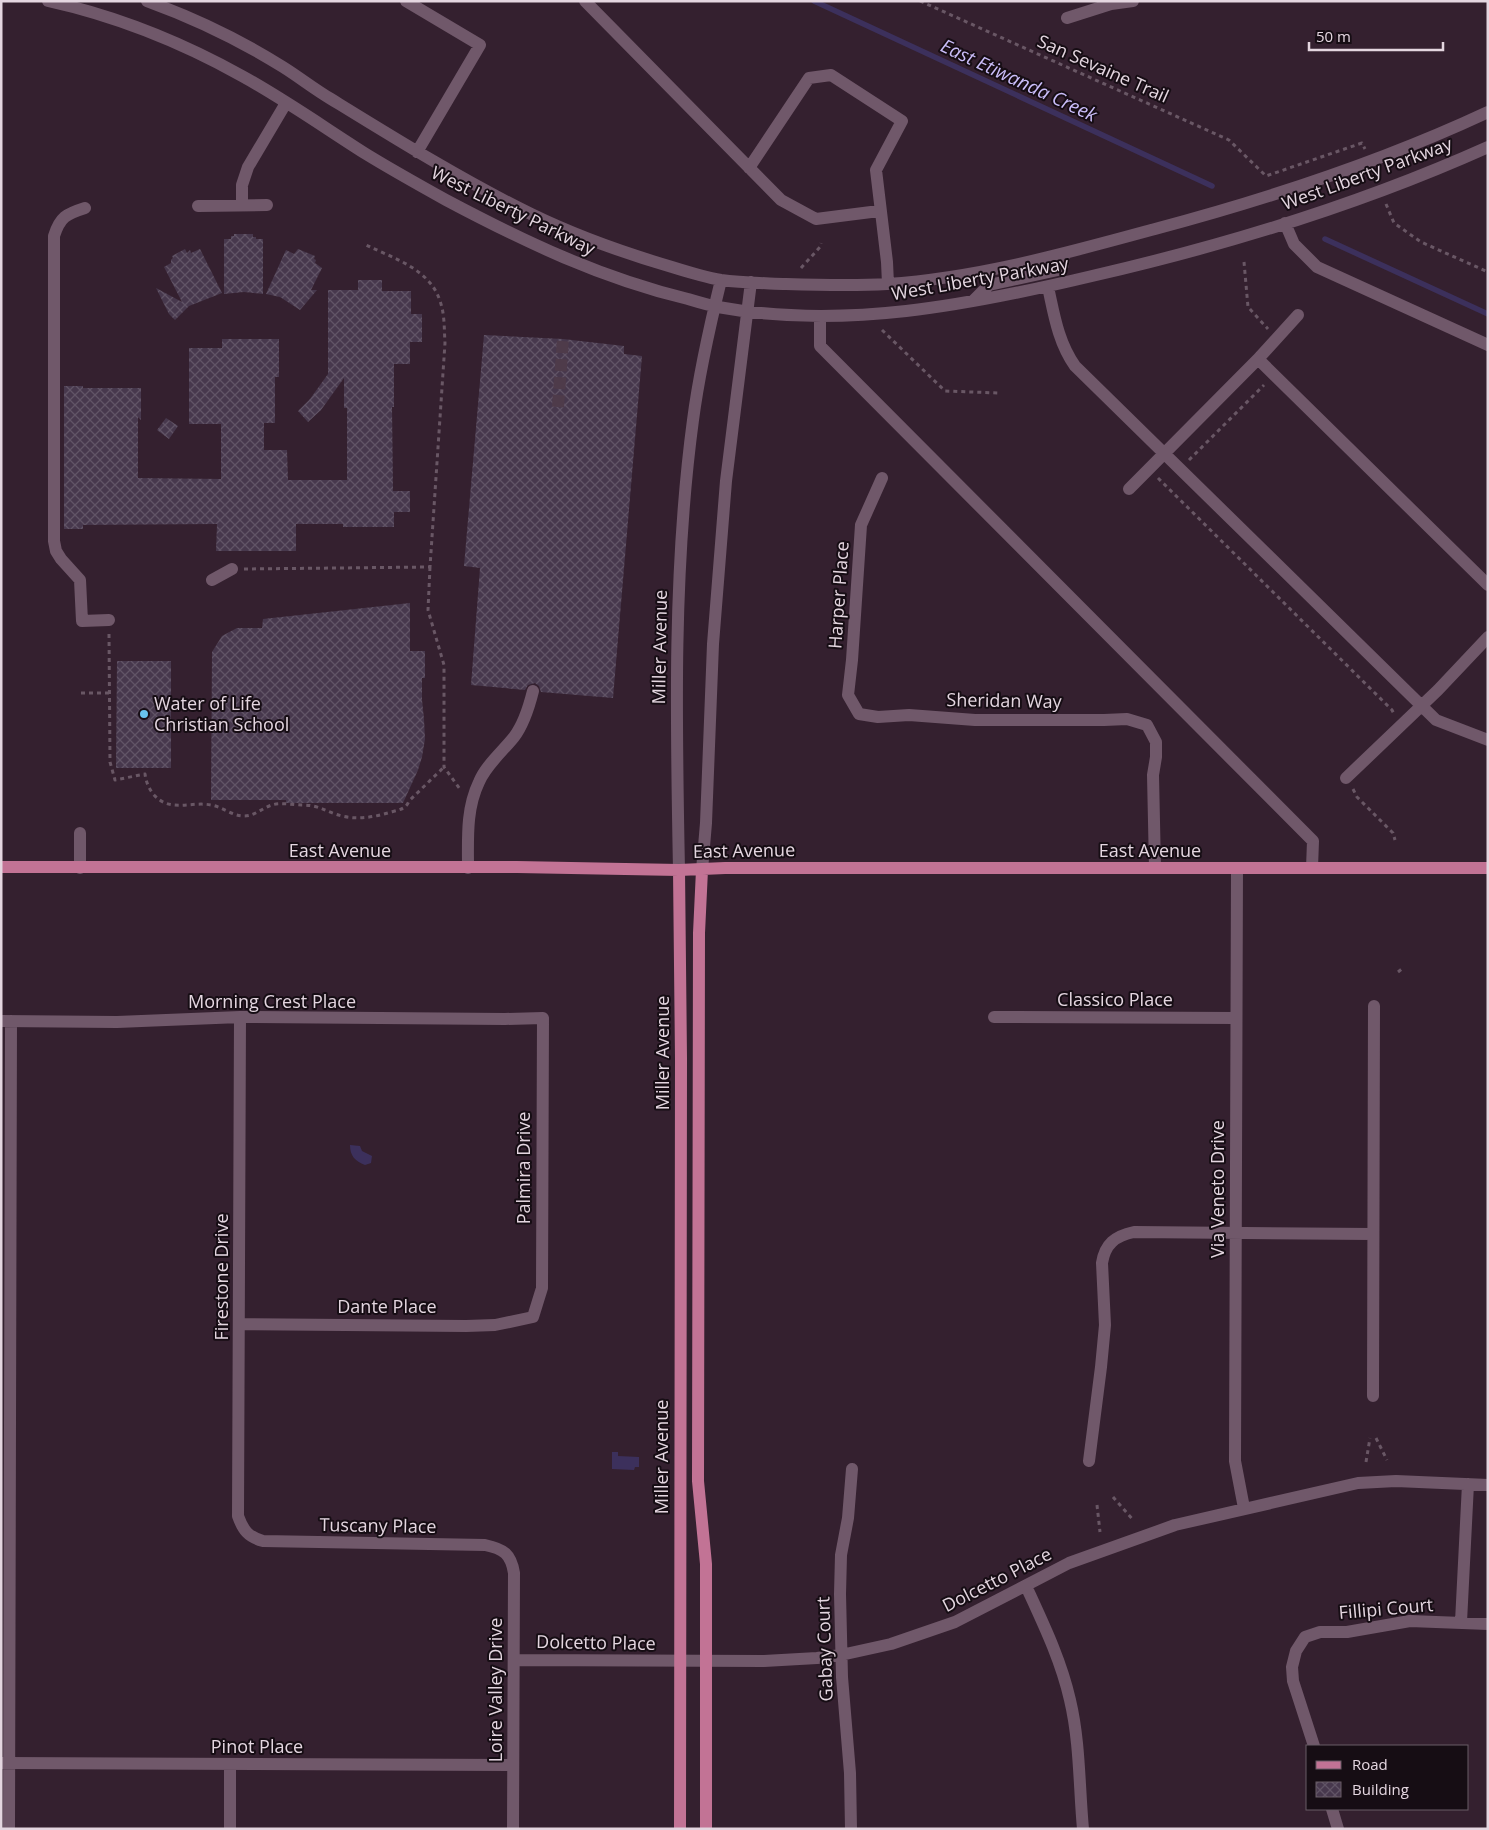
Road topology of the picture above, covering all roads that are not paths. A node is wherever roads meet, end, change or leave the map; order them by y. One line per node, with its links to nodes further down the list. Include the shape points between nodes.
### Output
1 (48, 1): 7 (street, West Liberty Parkway, via 102,15 162,37 243,76)
2 (147, 1): 10 (street, West Liberty Parkway, via 227,35)
3 (406, 1): 10 (street, via 480,44)
4 (585, 1): 11 (street)
5 (1133, 1): 6 (street, via 1111,4)
6 (1067, 18)
7 (286, 103): 13 (street, via 248,168 242,185); 24 (street, West Liberty Parkway, via 370,157 545,250 633,285)
8 (1488, 112): 18 (street, West Liberty Parkway, via 1442,134 1291,189)
9 (1488, 147): 17 (street, West Liberty Parkway, via 1420,176)
10 (417, 152): 19 (street, West Liberty Parkway, via 567,230 652,261)
11 (749, 168): 16 (street, via 781,200 816,219); 16 (street, via 809,78 831,75 902,121 876,170)
12 (267, 204): 13 (street)
13 (242, 205): 14 (street)
14 (198, 206)
15 (85, 208): 36 (street, via 70,212 59,222 54,236 54,541 61,559 80,580 82,621)
16 (880, 211): 21 (street)
17 (1285, 223): 22 (street, West Liberty Parkway, via 1206,248); 28 (street, via 1294,244 1317,267)
18 (1064, 254): 21 (street, West Liberty Parkway, via 983,271); 23 (street, via 1063,265 1058,270 989,285)
19 (721, 280): 20 (street, West Liberty Parkway); 24 (street, Miller Avenue)
20 (751, 282): 21 (street, West Liberty Parkway); 25 (street, Miller Avenue)
21 (888, 284)
22 (1048, 287): 23 (street, West Liberty Parkway); 30 (street, via 1065,352)
23 (974, 301): 27 (street, West Liberty Parkway, via 899,312)
24 (715, 307): 25 (street, West Liberty Parkway); 51 (street, Miller Avenue, via 693,420 682,534 676,710)
25 (748, 311): 27 (street, West Liberty Parkway); 52 (street, Miller Avenue, via 726,481 713,644)
26 (1298, 315): 29 (street)
27 (820, 316): 48 (street, via 820,346 1313,841)
28 (1488, 345)
29 (1258, 359): 30 (street); 35 (street)
30 (1163, 454): 32 (street); 39 (street)
31 (882, 478): 40 (street, Harper Place, via 861,525 848,695)
32 (1129, 489)
33 (232, 569): 34 (street)
34 (212, 580)
35 (1488, 584)
36 (109, 620)
37 (1488, 637): 39 (street)
38 (533, 691): 46 (street, via 529,709 516,735 480,780 470,803)
39 (1421, 706): 41 (street, via 1436,720); 42 (street)
40 (859, 714): 47 (street, Sheridan Way, via 975,720 1127,718 1147,725 1156,742)
41 (1488, 740)
42 (1346, 778)
43 (80, 833): 45 (street)
44 (1, 867): 45 (main road, East Avenue)
45 (80, 868): 46 (main road, East Avenue)
46 (468, 868): 51 (main road, East Avenue)
47 (1154, 868): 50 (main road, East Avenue); 52 (main road, East Avenue)
48 (1312, 868): 49 (main road, East Avenue); 50 (main road, East Avenue)
49 (1488, 868)
50 (1237, 869): 57 (street, Via Veneto Drive)
51 (679, 870): 52 (main road, East Avenue); 78 (main road, Miller Avenue)
52 (702, 870): 79 (main road, Miller Avenue, via 699,933 698,1481 706,1564)
53 (1374, 1006): 60 (street)
54 (240, 1017): 56 (street, Morning Crest Place); 58 (street, Morning Crest Place); 63 (street, Firestone Drive)
55 (994, 1017): 57 (street, Classico Place)
56 (543, 1018): 62 (street, Palmira Drive, via 542,1288)
57 (1236, 1018): 59 (street, Via Veneto Drive)
58 (6, 1021): 61 (street)
59 (1235, 1233): 60 (street); 65 (street, via 1134,1232 1113,1239 1107,1246 1102,1263 1103,1347); 70 (street, Via Veneto Drive, via 1235,1461)
60 (1373, 1234): 64 (street)
61 (6, 1250): 67 (street)
62 (533, 1317): 63 (street, Dante Place, via 495,1325 466,1326)
63 (239, 1324): 71 (street, Firestone Drive, via 238,1510)
64 (1373, 1396)
65 (1089, 1461)
66 (852, 1470): 76 (street, Gabay Court, via 841,1555)
67 (5, 1479): 81 (street)
68 (1468, 1484): 69 (street, Dolcetto Place); 70 (street, Dolcetto Place, via 1358,1483); 74 (street)
69 (1488, 1485)
70 (1244, 1508): 73 (street, Dolcetto Place, via 1175,1525 1069,1563)
71 (247, 1534): 72 (street, Tuscany Place, via 272,1543 485,1545)
72 (508, 1554): 77 (street, Loire Valley Drive, via 514,1573)
73 (1026, 1586): 76 (street, Dolcetto Place, via 925,1634); 91 (street, via 1055,1649 1070,1700)
74 (1460, 1622): 75 (street, Fillipi Court); 80 (street, Fillipi Court, via 1410,1621 1347,1632 1320,1632 1305,1637 1296,1651 1293,1681)
75 (1488, 1624)
76 (841, 1655): 79 (street, Dolcetto Place, via 794,1660); 90 (street, Gabay Court)
77 (514, 1660): 78 (street, Dolcetto Place); 83 (street, Loire Valley Drive)
78 (680, 1662): 79 (street, Dolcetto Place); 88 (main road, Miller Avenue)
79 (707, 1662): 89 (main road, Miller Avenue)
80 (1314, 1745)
81 (5, 1763): 82 (street, Pinot Place); 85 (street)
82 (230, 1764): 83 (street, Pinot Place); 86 (street)
83 (513, 1765): 87 (street, Loire Valley Drive)
84 (1332, 1810): 92 (street)
85 (9, 1829)
86 (230, 1829)
87 (513, 1829)
88 (680, 1829)
89 (706, 1829)
90 (851, 1829)
91 (1083, 1829)
92 (1338, 1829)

